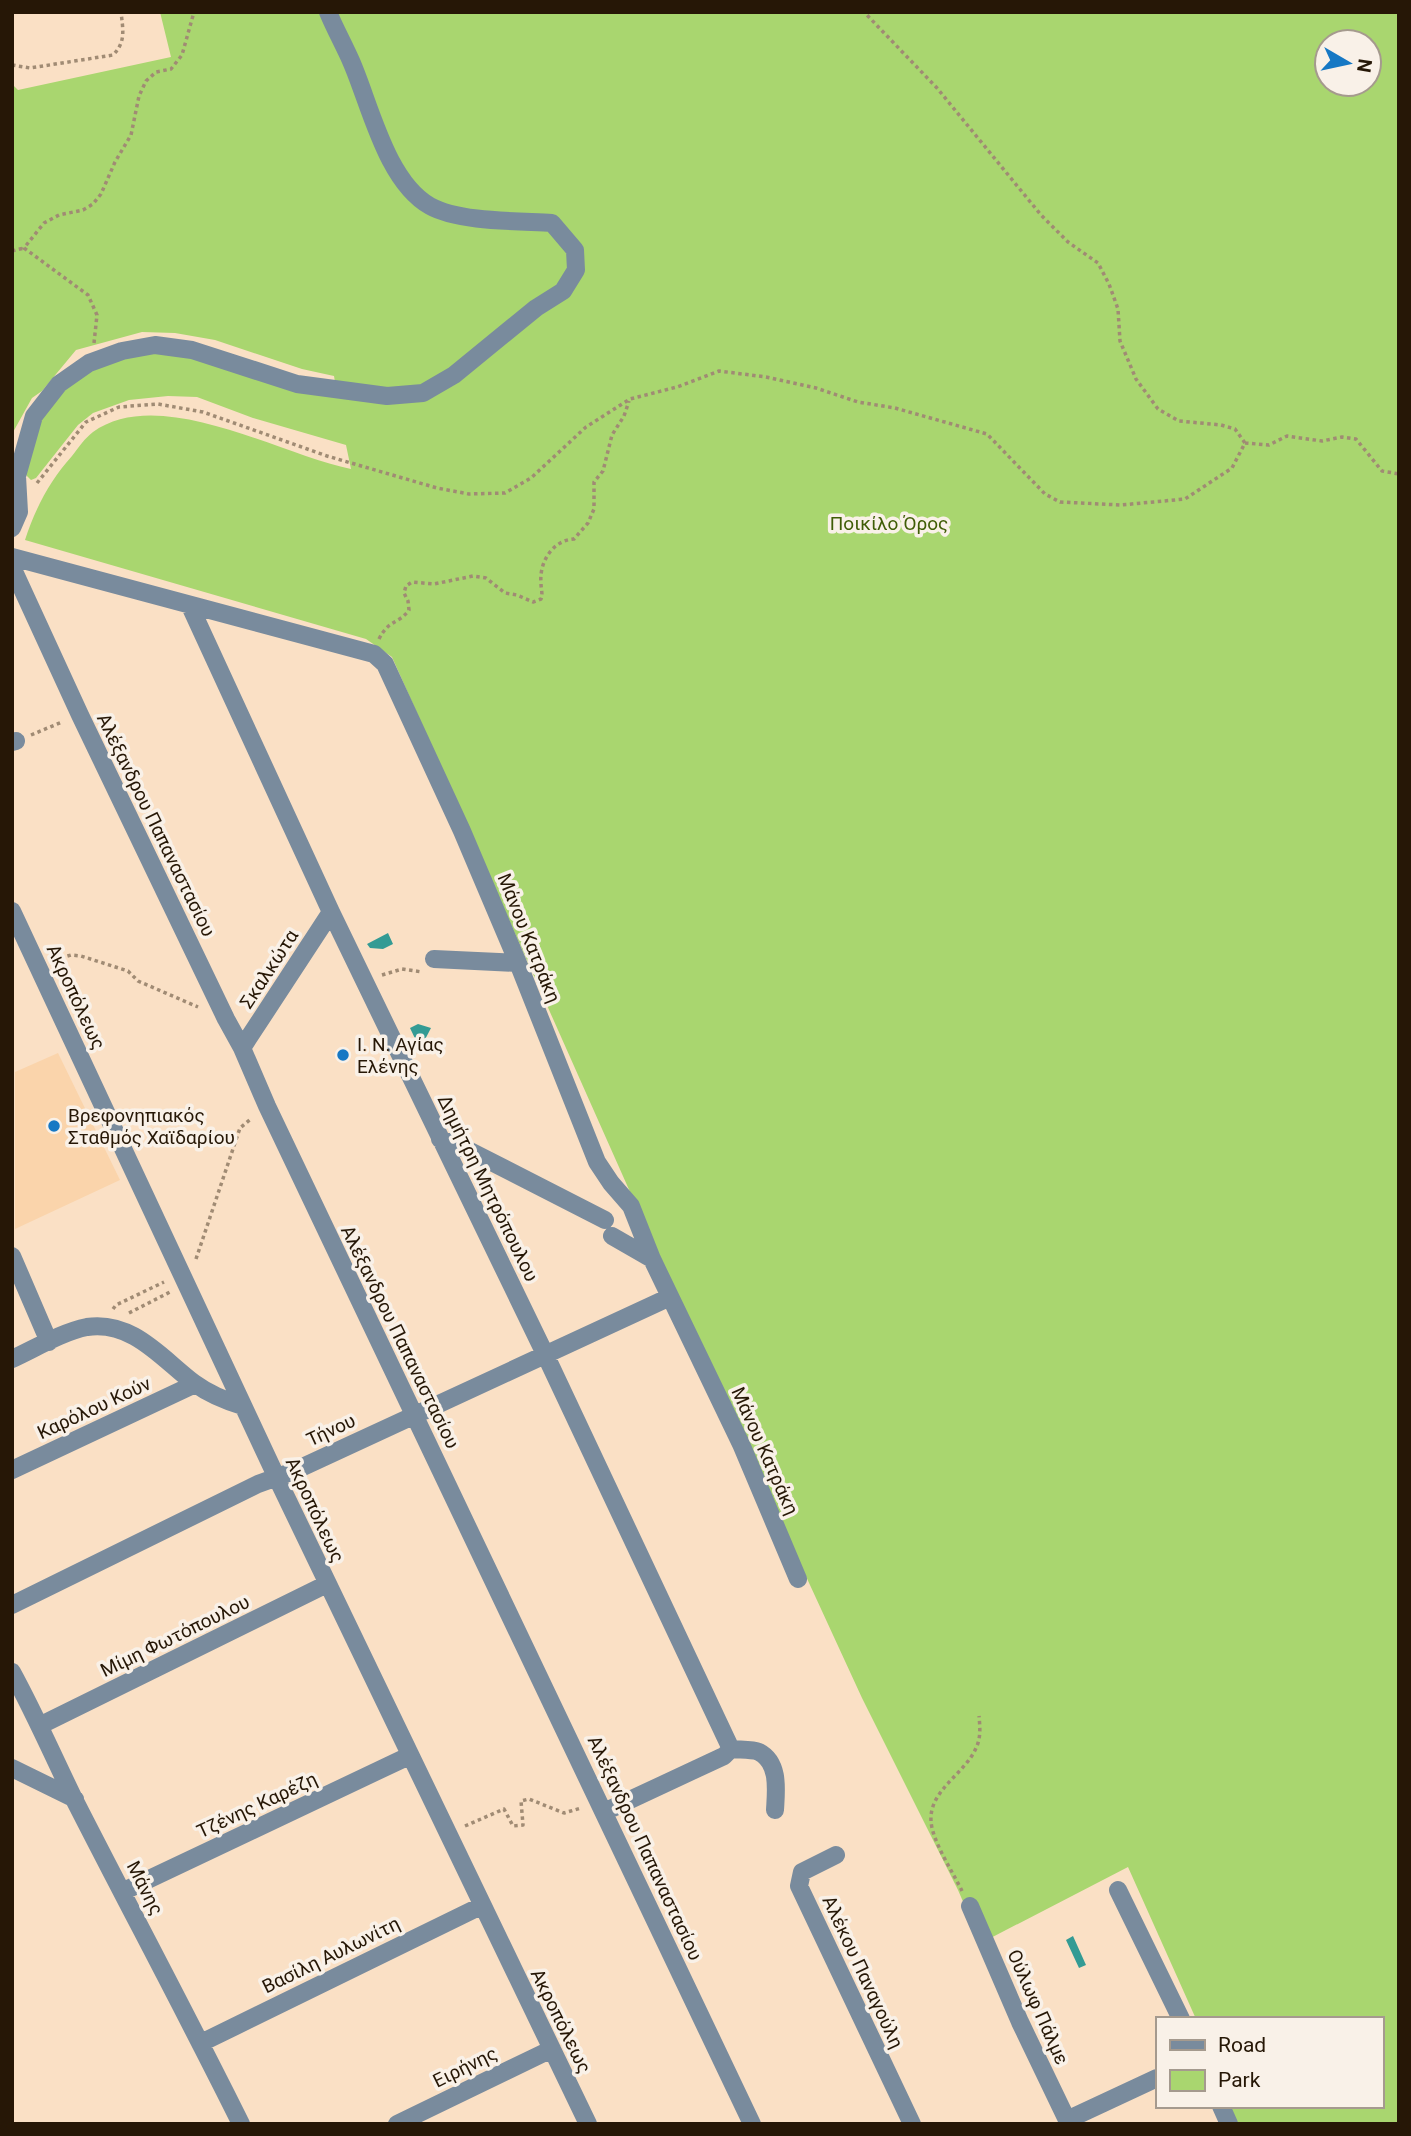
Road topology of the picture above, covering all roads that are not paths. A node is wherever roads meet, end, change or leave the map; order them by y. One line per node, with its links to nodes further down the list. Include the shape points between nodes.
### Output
1 (328, 12): 2 (street, via 352,61 381,141 406,183 431,207 486,220 552,223 575,250 576,270 563,291 454,375 423,393 387,396 297,384 192,349 155,345 89,363 59,384 34,416 17,476 19,512)
2 (12, 528)
3 (12, 557): 5 (street)
4 (12, 567): 10 (street, Αλέξανδρου Παπαναστασίου)
5 (190, 606): 7 (street, Δημήτρη Μητρόπουλου); 9 (street, Μάνου Κατράκη, via 374,654 385,664)
6 (12, 911): 19 (street, Ακροπόλεως)
7 (331, 912): 10 (street, Σκαλκώτα); 11 (street, Δημήτρη Μητρόπουλου)
8 (435, 959): 9 (street)
9 (518, 963): 13 (street, Μάνου Κατράκη, via 597,1162 631,1206)
10 (242, 1048): 20 (street, Αλέξανδρου Παπαναστασίου)
11 (440, 1139): 13 (street, via 609,1228); 16 (street, Δημήτρη Μητρόπουλου)
12 (12, 1256): 15 (street)
13 (652, 1259): 14 (street, Μάνου Κατράκη)
14 (670, 1297): 16 (street, Τήνου); 23 (street, Μάνου Κατράκη, via 741,1444)
15 (49, 1342): 17 (street); 18 (street, via 83,1328 117,1330 147,1343)
16 (545, 1354): 20 (street, Τήνου); 28 (street, Δημήτρη Μητρόπουλου)
17 (12, 1359)
18 (195, 1384): 19 (street); 21 (street, Καρόλου Κούν)
19 (243, 1406): 22 (street, Ακροπόλεως)
20 (414, 1415): 22 (street, Τήνου); 32 (street, Αλέξανδρου Παπαναστασίου)
21 (12, 1470)
22 (275, 1476): 24 (street, Ακροπόλεως); 25 (street, Τήνου)
23 (798, 1579)
24 (327, 1584): 27 (street, Μίμη Φωτόπουλου); 29 (street, Ακροπόλεως)
25 (12, 1605)
26 (12, 1672): 27 (street, Μάνης)
27 (41, 1725): 31 (street, Μάνης)
28 (731, 1749): 32 (street); 33 (street, via 759,1752 772,1765)
29 (409, 1756): 36 (street, Τζένης Καρέζη); 37 (street, Ακροπόλεως)
30 (12, 1768): 31 (street)
31 (75, 1799): 36 (street, Μάνης)
32 (602, 1808): 48 (street, Αλέξανδρου Παπαναστασίου)
33 (775, 1810)
34 (836, 1855): 49 (street, Αλέκου Παναγούλη, via 802,1872 799,1886)
35 (1118, 1890): 39 (street)
36 (124, 1891): 40 (street, Μάνης)
37 (481, 1906): 40 (street, Βασίλη Αυλωνίτη); 41 (street, Ακροπόλεως)
38 (970, 1906): 44 (street, Ούλωφ Πάλμε)
39 (1180, 2017)
40 (201, 2043): 45 (street, Μάνης)
41 (552, 2049): 46 (street, Ειρήνης); 47 (street, Ακροπόλεως)
42 (1156, 2078): 44 (street)
43 (1222, 2108): 50 (street)
44 (1068, 2122)
45 (241, 2124)
46 (397, 2124)
47 (588, 2124)
48 (752, 2124)
49 (912, 2124)
50 (1229, 2124)

